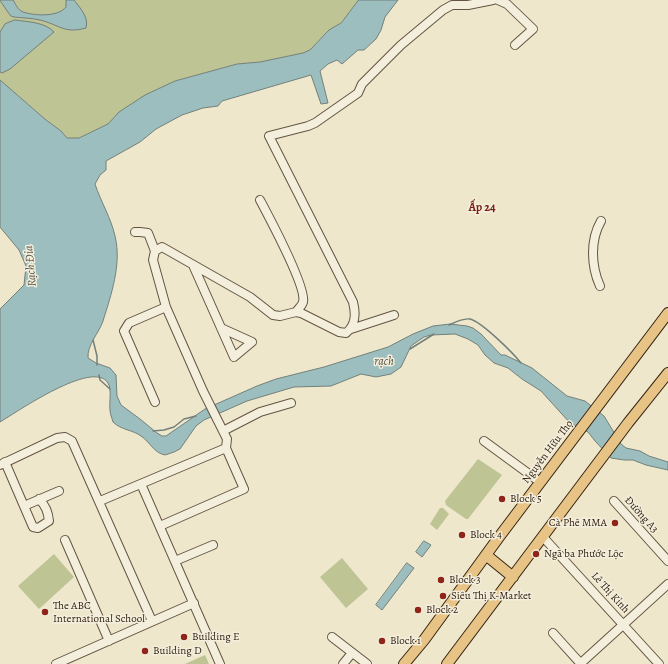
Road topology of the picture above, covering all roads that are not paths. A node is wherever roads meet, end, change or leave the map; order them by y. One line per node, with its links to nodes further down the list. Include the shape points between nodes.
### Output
1 (493, 0): 15 (street, via 452,5 443,10 401,45 352,97 315,123 269,136 353,302 354,323)
2 (498, 0): 3 (street, via 507,4 533,29)
3 (515, 45)
4 (260, 200): 11 (street, via 300,284 303,303)
5 (601, 221): 9 (street, via 597,226 593,252)
6 (135, 232): 7 (street, via 148,233)
7 (155, 251): 8 (street, via 162,247); 10 (street, via 153,260)
8 (193, 264): 11 (street, via 250,297 273,315); 14 (street)
9 (600, 286)
10 (166, 307): 17 (street, via 129,323 124,331); 19 (street)
11 (296, 312): 15 (street, via 340,332 346,333)
12 (668, 313): 23 (main road, Nguyễn Hữu Thọ)
13 (394, 315): 15 (street)
14 (221, 328)
15 (351, 329)
16 (668, 373): 31 (main road)
17 (155, 402)
18 (291, 403): 19 (street, via 260,412)
19 (223, 431): 21 (street, via 227,439)
20 (484, 441): 23 (street)
21 (226, 448): 24 (street); 30 (street, via 244,489)
22 (3, 464): 28 (street, via 57,438 65,437 72,441); 29 (street)
23 (540, 482): 34 (main road, Nguyễn Hữu Thọ)
24 (141, 484): 28 (street); 30 (street)
25 (59, 491): 26 (street)
26 (39, 499): 29 (street); 29 (street, via 45,505 49,521 38,528 33,526)
27 (614, 501): 36 (street, Đường A3)
28 (100, 502): 40 (street)
29 (24, 506)
30 (160, 526): 35 (street)
31 (544, 536): 37 (main road); 41 (street, Lê Thị Kỉnh)
32 (65, 540): 44 (street)
33 (213, 545): 35 (street)
34 (486, 555): 37 (main road); 50 (main road, Nguyễn Hữu Thọ)
35 (175, 561): 39 (street)
36 (668, 561)
37 (513, 577): 51 (main road)
38 (668, 584): 41 (street)
39 (194, 603): 40 (street); 47 (street)
40 (152, 621): 44 (street)
41 (623, 624): 52 (street); 53 (street, Lê Thị Kỉnh)
42 (553, 633): 52 (street)
43 (332, 637): 45 (street)
44 (109, 641): 46 (street)
45 (352, 653): 48 (street); 49 (street)
46 (56, 664)
47 (220, 664)
48 (343, 664)
49 (367, 664)
50 (404, 664)
51 (447, 664)
52 (580, 664)
53 (659, 664)

